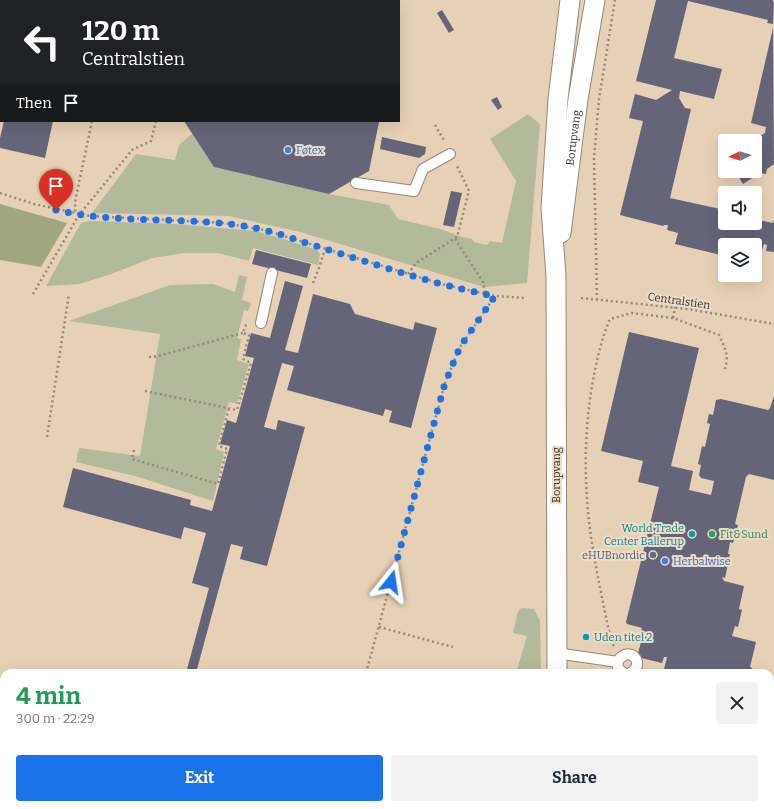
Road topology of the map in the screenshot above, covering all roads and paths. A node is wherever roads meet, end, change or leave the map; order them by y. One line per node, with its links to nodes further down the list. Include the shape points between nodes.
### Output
1 (570, 0): 15 (street, Borupvang, via 558,99 551,208)
2 (595, 0): 15 (street, Borupvang, via 578,99)
3 (615, 0): 23 (path, via 599,99 594,158)
4 (92, 122): 10 (path, via 75,202 75,210)
5 (156, 122): 10 (path, via 151,141 132,150)
6 (435, 125): 7 (path)
7 (450, 154): 8 (lane, via 423,169 414,191); 11 (path, via 470,191)
8 (356, 183)
9 (0, 193): 10 (path)
10 (79, 215): 12 (path, via 224,223 264,230); 17 (path)
11 (455, 239): 14 (path, via 416,264); 19 (path, via 483,282)
12 (325, 248): 14 (path); 16 (path)
13 (272, 273): 27 (lane)
14 (408, 274): 19 (path)
15 (556, 276): 38 (street, Borupvang)
16 (313, 283)
17 (33, 294)
18 (69, 294): 34 (path)
19 (485, 294): 20 (path)
20 (495, 296): 21 (path); 36 (path, via 460,347 445,383)
21 (525, 298)
22 (581, 298): 23 (path, Centralstien)
23 (597, 300): 24 (path, Centralstien)
24 (675, 307): 26 (path); 28 (path, Centralstien)
25 (248, 318): 29 (path)
26 (673, 318): 31 (path, via 719,335 728,362); 39 (path, via 632,313 610,319 603,336 588,411 586,498 592,548 611,642)
27 (262, 323)
28 (774, 324)
29 (243, 333): 30 (path); 33 (path, via 249,335 243,359 251,363 237,410)
30 (149, 357)
31 (724, 371)
32 (145, 391): 33 (path)
33 (229, 408): 35 (path, via 219,446 227,449 218,484 132,459)
34 (46, 437)
35 (134, 450)
36 (378, 627): 37 (path); 40 (path)
37 (453, 647)
38 (556, 653): 39 (lane); 41 (street, Borupvang)
39 (620, 659): 42 (lane); 43 (lane, via 625,655 634,657 637,661)
40 (367, 669)
41 (557, 669)
42 (620, 669)
43 (636, 669)

